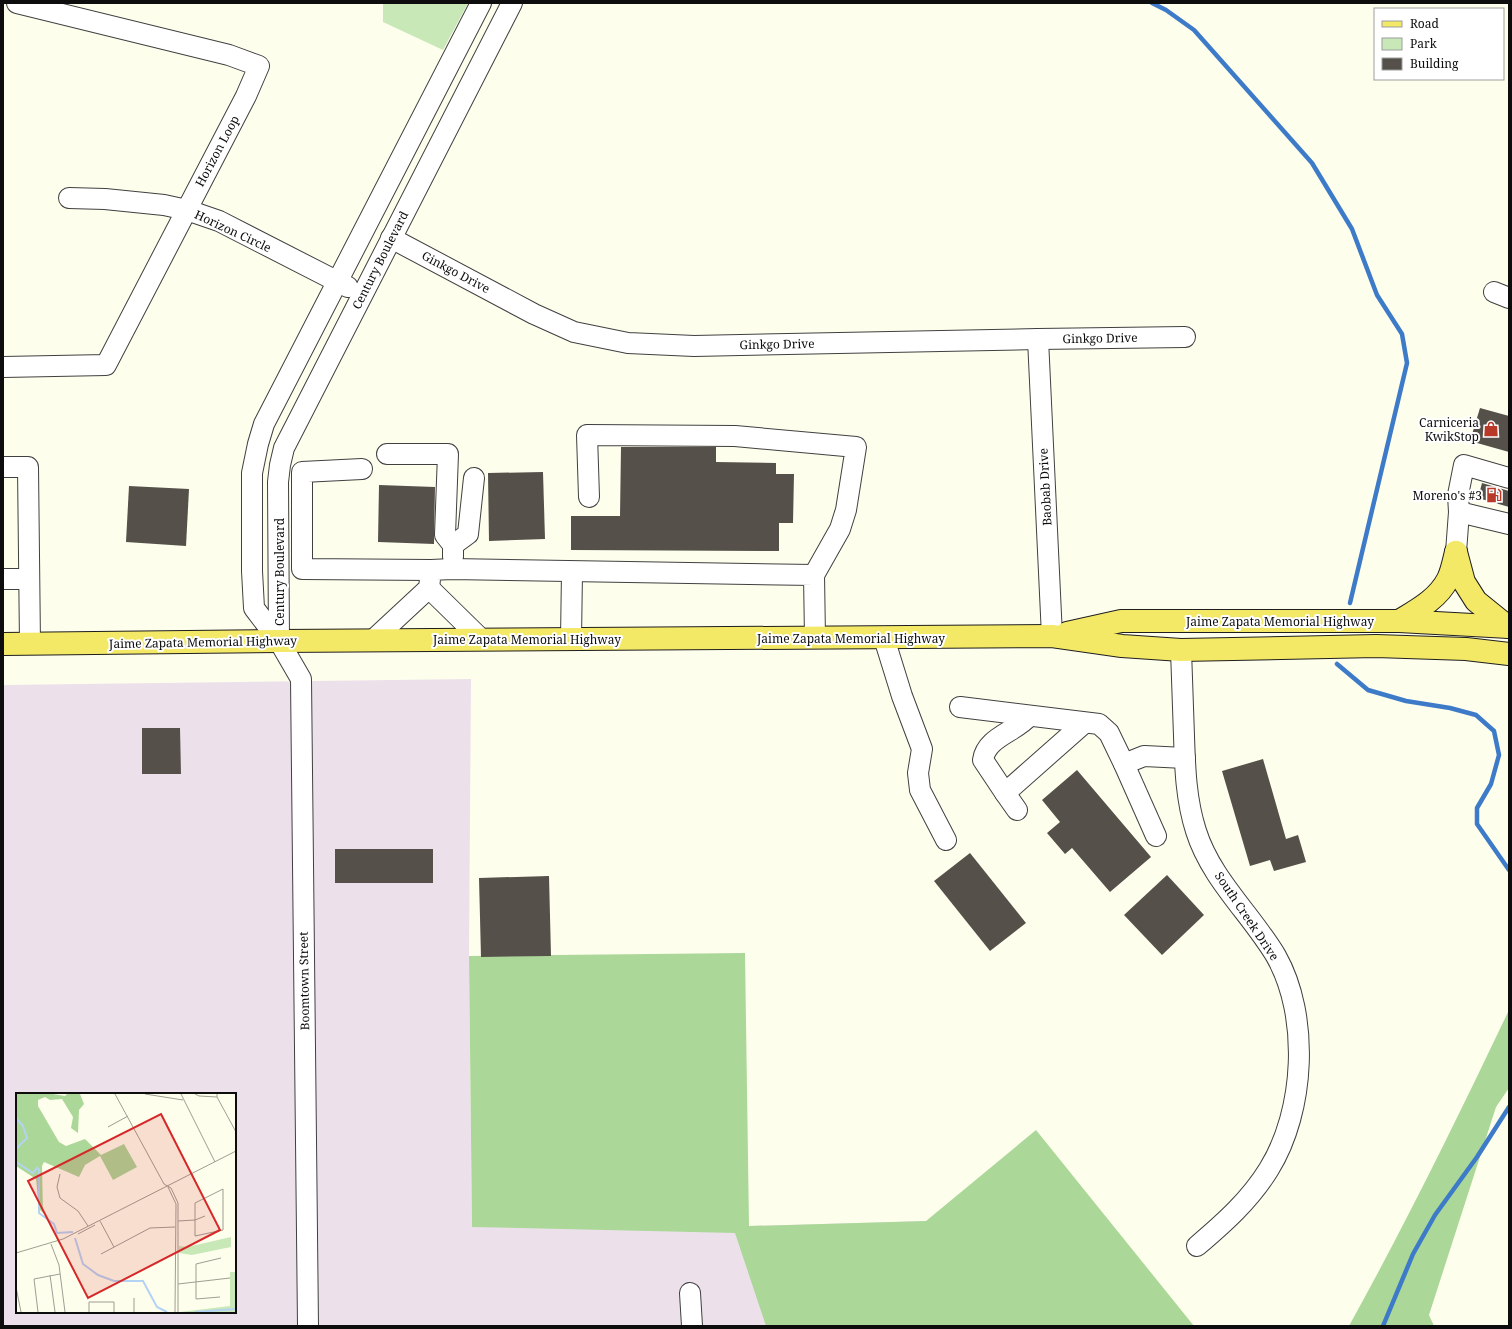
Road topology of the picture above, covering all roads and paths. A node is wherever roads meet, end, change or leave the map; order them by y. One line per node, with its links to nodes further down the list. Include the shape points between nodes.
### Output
1 (17, 3): 5 (street, Horizon Loop, via 229,54 259,66)
2 (481, 3): 7 (street, Century Boulevard)
3 (512, 3): 6 (street, Century Boulevard)
4 (69, 198): 5 (street, Horizon Circle, via 164,205)
5 (187, 210): 7 (street, Horizon Circle, via 219,221); 11 (street, Horizon Loop, via 106,365)
6 (391, 238): 8 (street, Century Boulevard); 10 (street, Ginkgo Drive, via 534,314 574,332 628,344 694,346)
7 (338, 282): 8 (street, Horizon Circle); 39 (street, Century Boulevard, via 264,424 252,473 254,608)
8 (363, 294): 15 (street, Century Boulevard, via 286,443)
9 (1185, 337): 10 (street, Ginkgo Drive)
10 (1038, 339): 33 (street, Baobab Drive)
11 (3, 367)
12 (387, 454): 22 (street, via 448,454 445,535)
13 (3, 467): 28 (street, via 28,467)
14 (362, 469): 16 (street)
15 (279, 471): 16 (street); 39 (street, Century Boulevard)
16 (302, 472): 29 (street, via 302,569)
17 (474, 478): 22 (street, via 468,534)
18 (1509, 478): 20 (street, via 1464,465 1458,495)
19 (589, 498): 26 (street, via 587,435 734,436 856,447 846,510 840,529)
20 (1459, 512): 21 (street); 23 (street)
21 (1509, 524)
22 (454, 545): 24 (street)
23 (1456, 552): 31 (main road, via 1449,578 1440,591 1427,604); 32 (main road, via 1464,582 1476,601)
24 (452, 569): 25 (street); 29 (street)
25 (572, 572): 26 (street); 36 (street)
26 (814, 575): 34 (street)
27 (3, 579): 28 (street)
28 (29, 579): 41 (street)
29 (430, 579): 37 (street); 38 (street)
30 (1309, 621): 31 (main road, Jaime Zapata Memorial Highway); 33 (main road, Jaime Zapata Memorial Highway, via 1121,621); 42 (main road, via 1287,629 1206,633 1188,641)
31 (1399, 621): 32 (main road, Jaime Zapata Memorial Highway)
32 (1509, 627)
33 (1052, 636): 35 (main road, Jaime Zapata Memorial Highway); 42 (main road, Jaime Zapata Memorial Highway, via 1122,646)
34 (815, 638): 35 (main road, Jaime Zapata Memorial Highway); 36 (main road, Jaime Zapata Memorial Highway)
35 (884, 638): 52 (street, via 922,749 918,773 920,790)
36 (571, 639): 38 (main road, Jaime Zapata Memorial Highway)
37 (373, 640): 38 (main road, Jaime Zapata Memorial Highway); 39 (main road, Jaime Zapata Memorial Highway)
38 (482, 640)
39 (279, 641): 41 (main road, Jaime Zapata Memorial Highway); 55 (street, Boomtown Street, via 301,679)
40 (3, 644): 41 (main road, Jaime Zapata Memorial Highway)
41 (30, 644)
42 (1181, 650): 43 (main road, Jaime Zapata Memorial Highway, via 1376,646 1466,649); 47 (street, South Creek Drive)
43 (1509, 654)
44 (960, 706): 45 (street)
45 (1030, 716): 46 (street); 49 (street, via 988,746 984,754 983,760)
46 (1083, 723): 48 (street, via 1099,724 1109,733); 49 (street)
47 (1185, 758): 48 (street, via 1144,756); 53 (street, South Creek Drive, via 1188,801 1196,832 1207,857 1230,893 1264,936 1277,958 1285,975 1299,1032 1299,1060 1294,1099 1282,1145 1253,1192 1224,1223)
48 (1124, 764): 51 (street)
49 (1005, 793): 50 (street)
50 (1017, 810)
51 (1156, 836)
52 (946, 840)
53 (1197, 1246)
54 (690, 1293): 56 (street)
55 (308, 1326)
56 (692, 1326)

